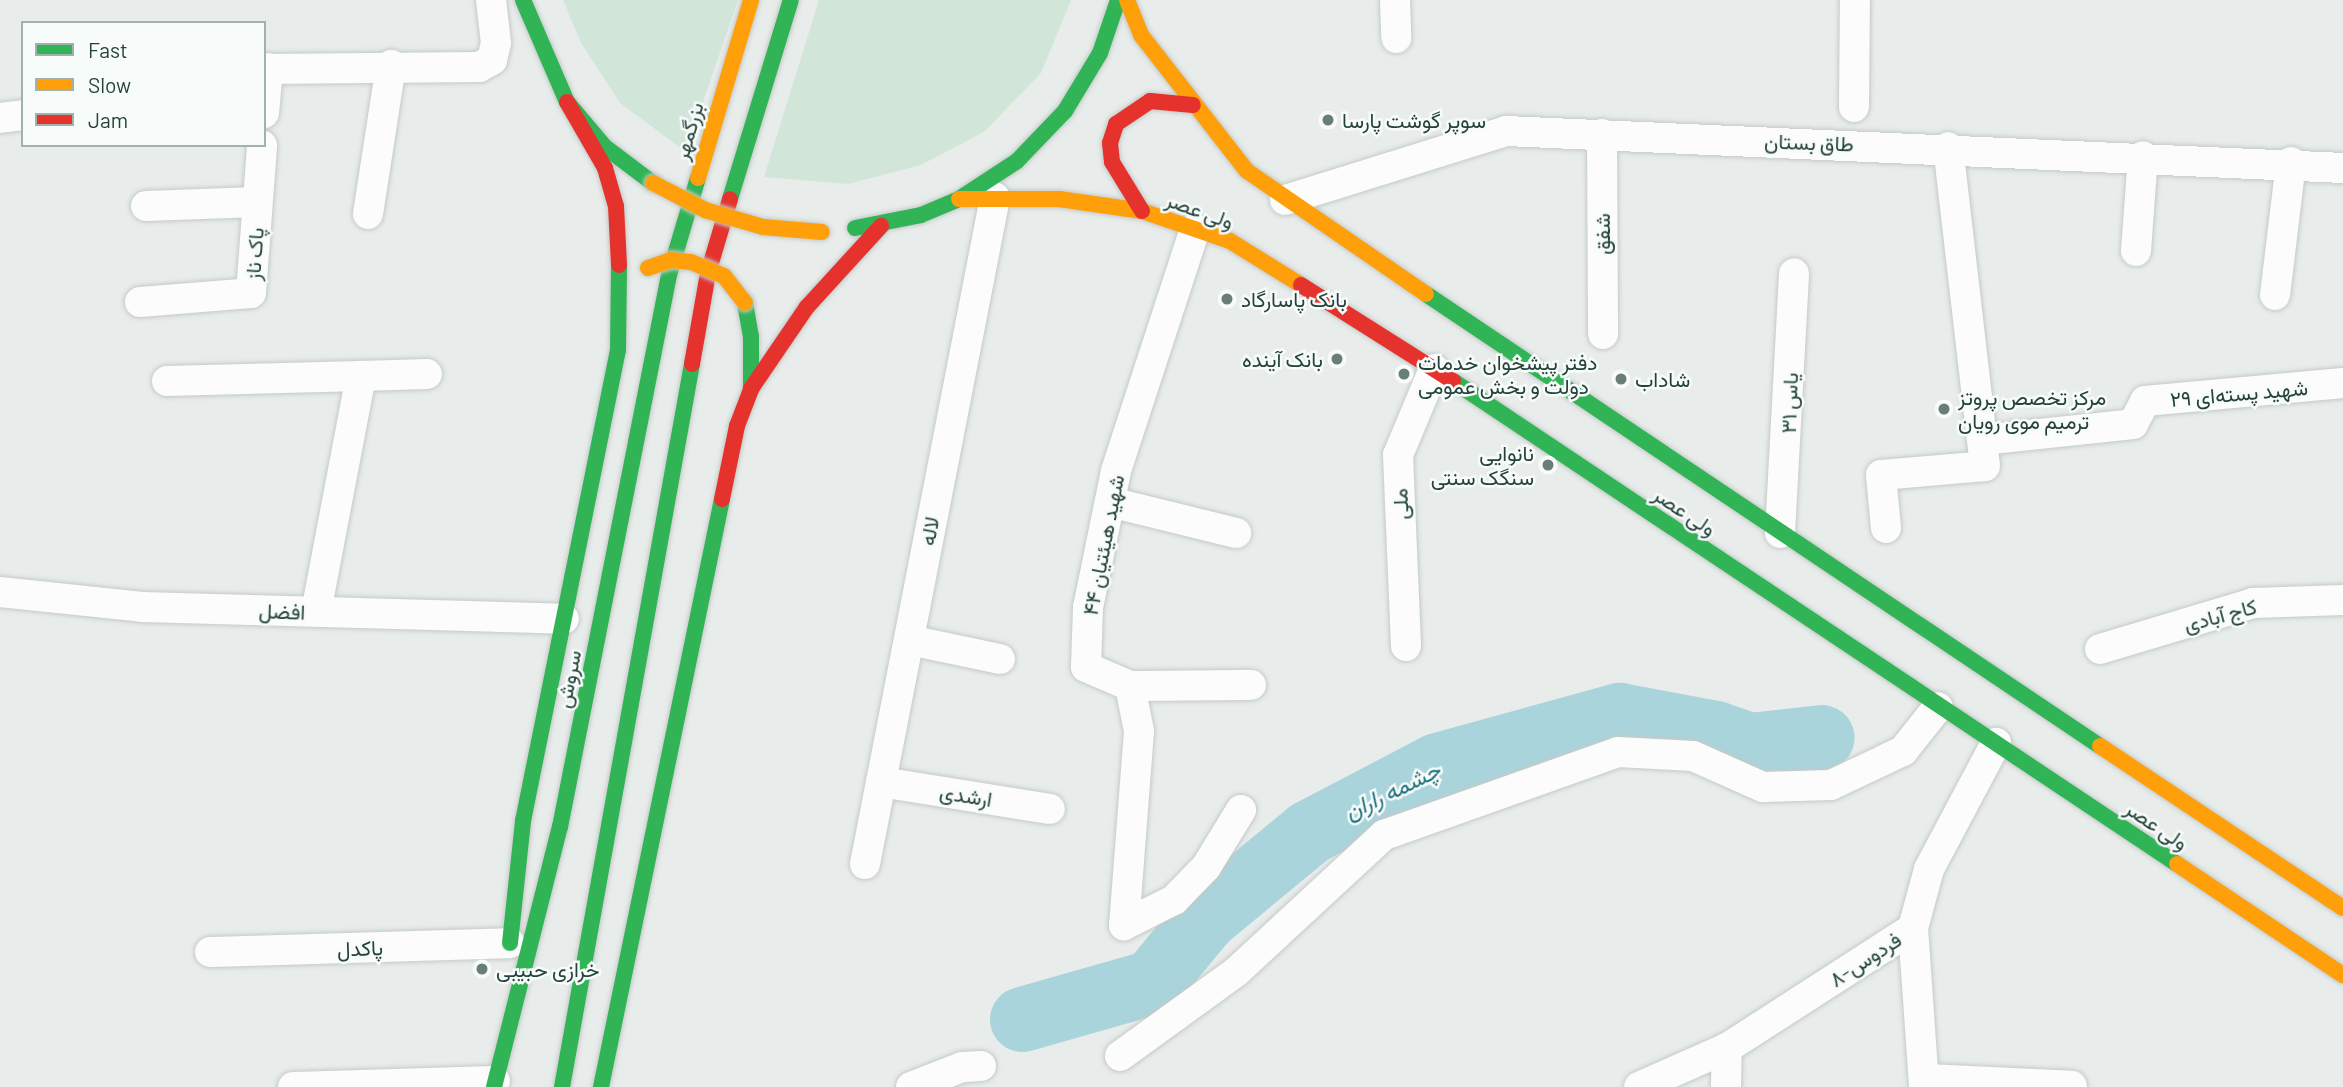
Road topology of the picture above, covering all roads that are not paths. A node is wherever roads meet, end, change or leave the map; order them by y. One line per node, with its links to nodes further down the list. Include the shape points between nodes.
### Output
1 (491, 0): 10 (street, via 496,43 492,60 479,67)
2 (523, 0): 12 (main road)
3 (751, 0): 34 (main road, بزرگمهر)
4 (791, 0): 78 (main road, via 708,273)
5 (1118, 0): 24 (main road, via 1100,52 1065,111 1017,161)
6 (1127, 0): 13 (main road, ولی عصر, via 1141,35)
7 (1395, 0): 9 (street)
8 (1855, 0): 14 (street)
9 (1396, 38)
10 (391, 65): 11 (street); 29 (street)
11 (266, 68)
12 (567, 102): 30 (main road, bridge, via 605,147 653,183 705,210 763,227 822,232); 37 (main road, via 605,168 616,206)
13 (1193, 105): 25 (main road, ولی عصر, via 1247,171); 28 (main road, via 1150,101 1116,124 1110,143 1112,162)
14 (1854, 107)
15 (21, 115): 16 (street)
16 (0, 118)
17 (1602, 134): 19 (street, طاق بستان); 25 (street, طاق بستان, via 1506,131); 38 (street, شفق)
18 (262, 147): 26 (street, پاک ناز)
19 (1948, 148): 20 (street, طاق بستان); 45 (street)
20 (2143, 156): 21 (street, طاق بستان); 32 (street)
21 (2291, 162): 22 (street, طاق بستان); 35 (street)
22 (2343, 167)
23 (995, 198): 24 (main road, ولی عصر); 28 (main road, ولی عصر, via 1059,199); 54 (street, لاله)
24 (958, 199): 30 (main road)
25 (1285, 200): 49 (main road, ولی عصر)
26 (257, 202): 27 (street); 36 (street, پاک ناز, via 251,293)
27 (146, 205)
28 (1142, 211): 31 (main road, ولی عصر)
29 (368, 214)
30 (881, 226): 44 (main road, via 807,307)
31 (1195, 229): 39 (main road, ولی عصر, via 1230,241); 46 (street, شهید هیئتیان ۴۴)
32 (2136, 251)
33 (1794, 273): 49 (street, یاس ۳۱)
34 (669, 275): 75 (main road, سروش, via 559,827)
35 (2275, 295)
36 (140, 302)
37 (621, 307): 44 (main road, bridge, via 648,268 671,260 691,262 724,276 745,303 751,337); 53 (main road, via 618,350)
38 (1602, 334)
39 (1434, 369): 55 (street, ملی, via 1398,454); 60 (main road, ولی عصر)
40 (427, 374): 41 (street)
41 (361, 376): 42 (street); 52 (street)
42 (167, 381)
43 (2343, 383): 45 (street, شهید پسته‌ای ۲۹, via 2145,401 2133,424)
44 (751, 389): 79 (main road, via 729,460)
45 (1982, 440): 47 (street, via 1985,466 1881,475)
46 (1110, 502): 48 (street); 58 (street, شهید هیئتیان ۴۴, via 1088,607 1087,667)
47 (1886, 528)
48 (1236, 533)
49 (1780, 533): 66 (main road, ولی عصر)
50 (0, 592): 52 (street, افضل, via 142,607)
51 (2343, 600): 56 (street, کاج آبادی, via 2253,603)
52 (316, 612): 53 (street, افضل)
53 (564, 619): 68 (main road, via 523,821)
54 (909, 640): 57 (street); 62 (street, لاله)
55 (1406, 646)
56 (2100, 649)
57 (1000, 659)
58 (1130, 685): 59 (street); 64 (street, via 1139,731 1124,925 1174,900 1206,867)
59 (1251, 685)
60 (1938, 707): 61 (main road, ولی عصر); 72 (street, via 1903,751 1831,785 1763,787 1693,756 1618,752 1384,835 1236,972)
61 (1996, 743): 67 (street, ۸-فردوس, via 1928,869); 70 (main road, ولی عصر)
62 (881, 782): 63 (street, ارشدی); 65 (street, لاله)
63 (1050, 808)
64 (1241, 810)
65 (865, 864)
66 (2343, 908)
67 (1913, 928): 71 (street, ۸-فردوس); 74 (street)
68 (510, 943): 69 (street, پاکدل); 75 (main road)
69 (210, 952)
70 (2343, 975)
71 (1727, 1048): 81 (street, ۸-فردوس); 82 (street)
72 (1120, 1056)
73 (981, 1066): 80 (street, via 962,1068)
74 (1925, 1083): 76 (street)
75 (494, 1084): 77 (street)
76 (2072, 1086)
77 (293, 1087)
78 (562, 1087)
79 (601, 1087)
80 (911, 1087)
81 (1639, 1087)
82 (1726, 1087)

